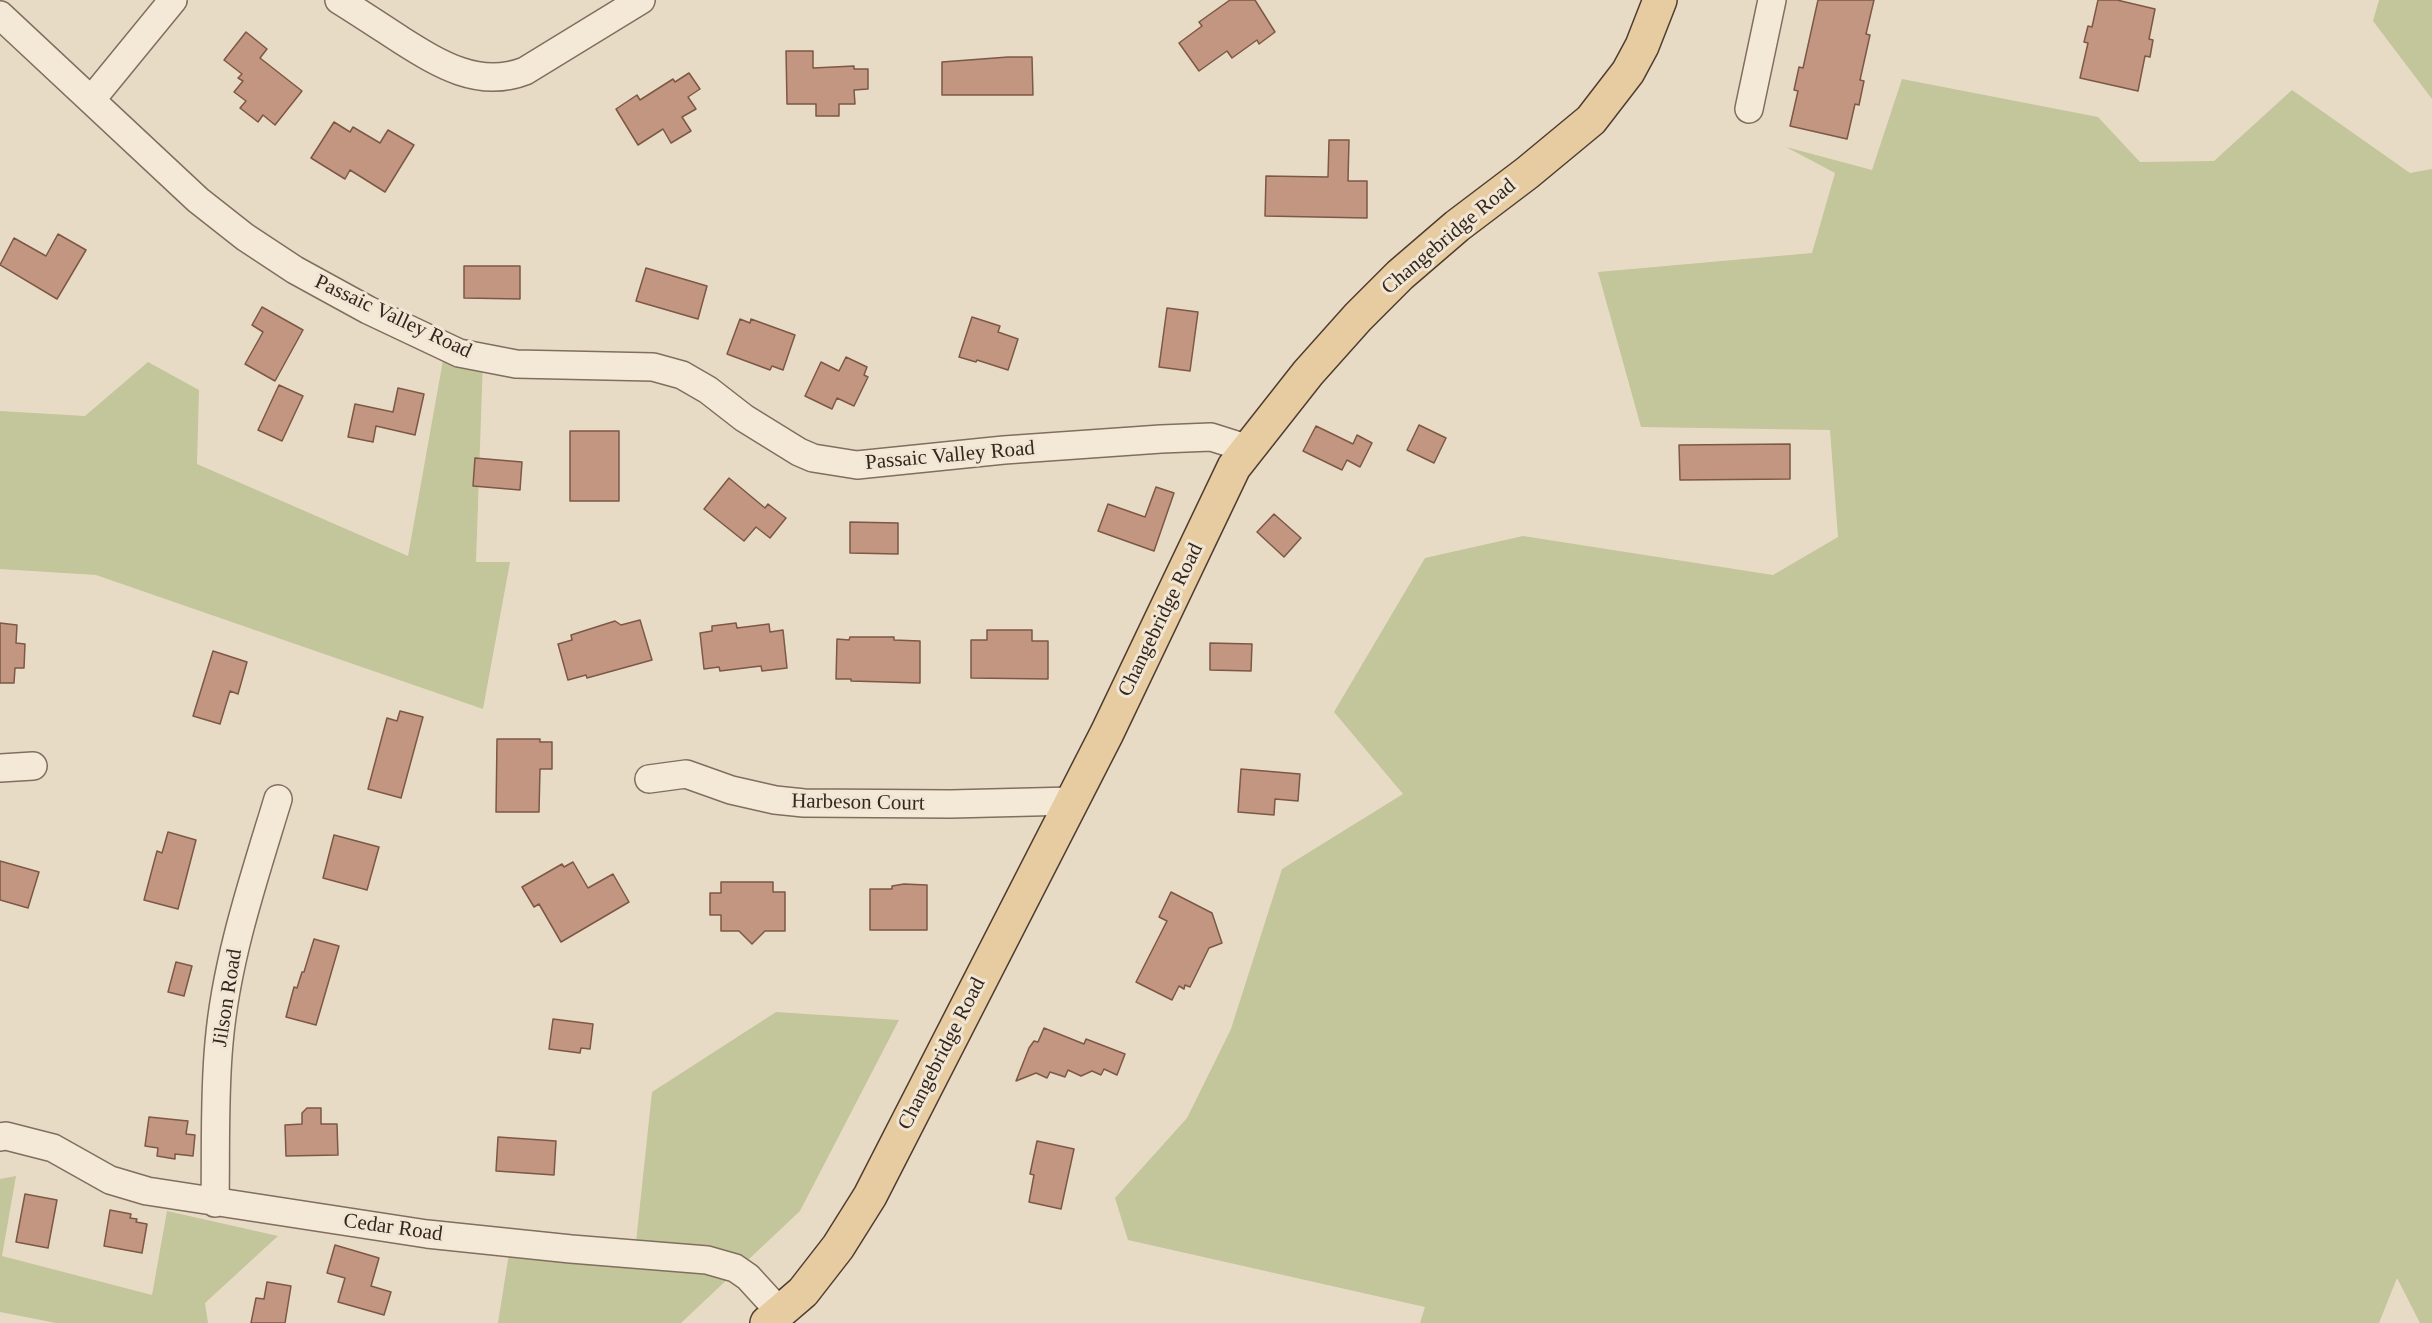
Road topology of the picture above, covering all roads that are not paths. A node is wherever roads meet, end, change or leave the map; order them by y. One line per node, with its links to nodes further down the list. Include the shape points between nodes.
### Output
1 (173, 0): 7 (street)
2 (339, 0): 3 (street, via 438,64 496,79 525,71)
3 (640, 0)
4 (1660, 0): 9 (main road, Changebridge Road, via 1628,72 1591,120 1400,275 1315,365)
5 (1772, 0): 8 (street)
6 (0, 15): 7 (street, Passaic Valley Road)
7 (92, 99): 9 (street, Passaic Valley Road, via 198,200 245,237 368,310 459,353 516,364 653,367 682,375 799,452 813,459 857,465 1161,439 1211,437)
8 (1749, 109)
9 (1249, 449): 14 (main road, Changebridge Road, via 1234,467)
10 (33, 766): 11 (street)
11 (0, 768)
12 (649, 779): 14 (street, Harbeson Court, via 686,774 731,790 804,803)
13 (278, 799): 16 (street, Jilson Road, via 227,984 219,1043)
14 (1072, 801): 17 (main road, Changebridge Road, via 870,1196 803,1292)
15 (0, 1137): 16 (street, Cedar Road, via 53,1148 128,1186)
16 (215, 1203): 17 (street, Cedar Road, via 428,1234 722,1263 748,1277)
17 (774, 1317)

